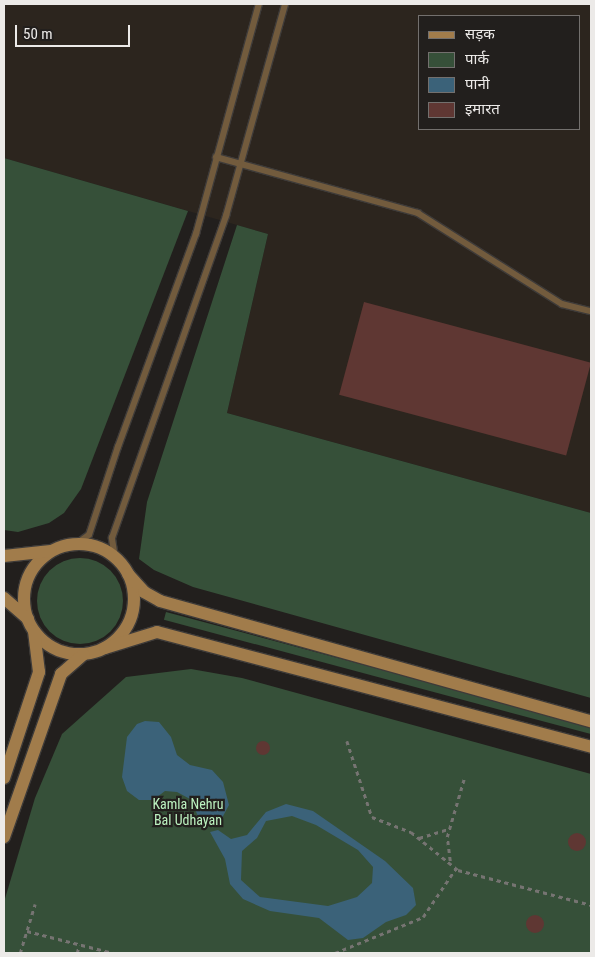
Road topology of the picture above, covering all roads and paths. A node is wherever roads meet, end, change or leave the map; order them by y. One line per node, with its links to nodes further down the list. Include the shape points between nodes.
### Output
1 (259, 4): 3 (lane)
2 (285, 4): 4 (lane)
3 (216, 157): 4 (lane); 6 (lane, via 196,234 89,535)
4 (242, 165): 5 (lane, via 418,213 562,304); 9 (lane, via 112,538)
5 (591, 311)
6 (75, 545): 7 (main road); 9 (main road, via 103,550)
7 (54, 551): 8 (main road); 12 (main road, via 31,572 26,587)
8 (4, 556)
9 (115, 558): 10 (main road)
10 (128, 574): 14 (main road, via 134,591 134,608 129,624); 16 (main road, via 144,592 160,601)
11 (4, 598): 12 (main road)
12 (28, 619): 13 (main road)
13 (34, 631): 15 (main road, via 48,644 65,652); 19 (main road, via 39,672)
14 (105, 648): 15 (main road); 18 (main road, via 157,632)
15 (84, 654): 21 (main road, via 61,674)
16 (591, 720)
17 (347, 741): 24 (path, via 372,817)
18 (591, 747)
19 (4, 776): 21 (main road)
20 (464, 779): 22 (path)
21 (24, 781): 23 (main road)
22 (449, 830): 24 (path); 25 (path)
23 (4, 837)
24 (419, 838): 25 (path)
25 (450, 862): 26 (path)
26 (456, 868): 28 (path); 34 (path, via 423,917)
27 (35, 904): 29 (path)
28 (591, 905)
29 (27, 931): 30 (path); 31 (path)
30 (79, 944): 32 (path); 33 (path)
31 (20, 953)
32 (77, 953)
33 (113, 953)
34 (335, 953)

